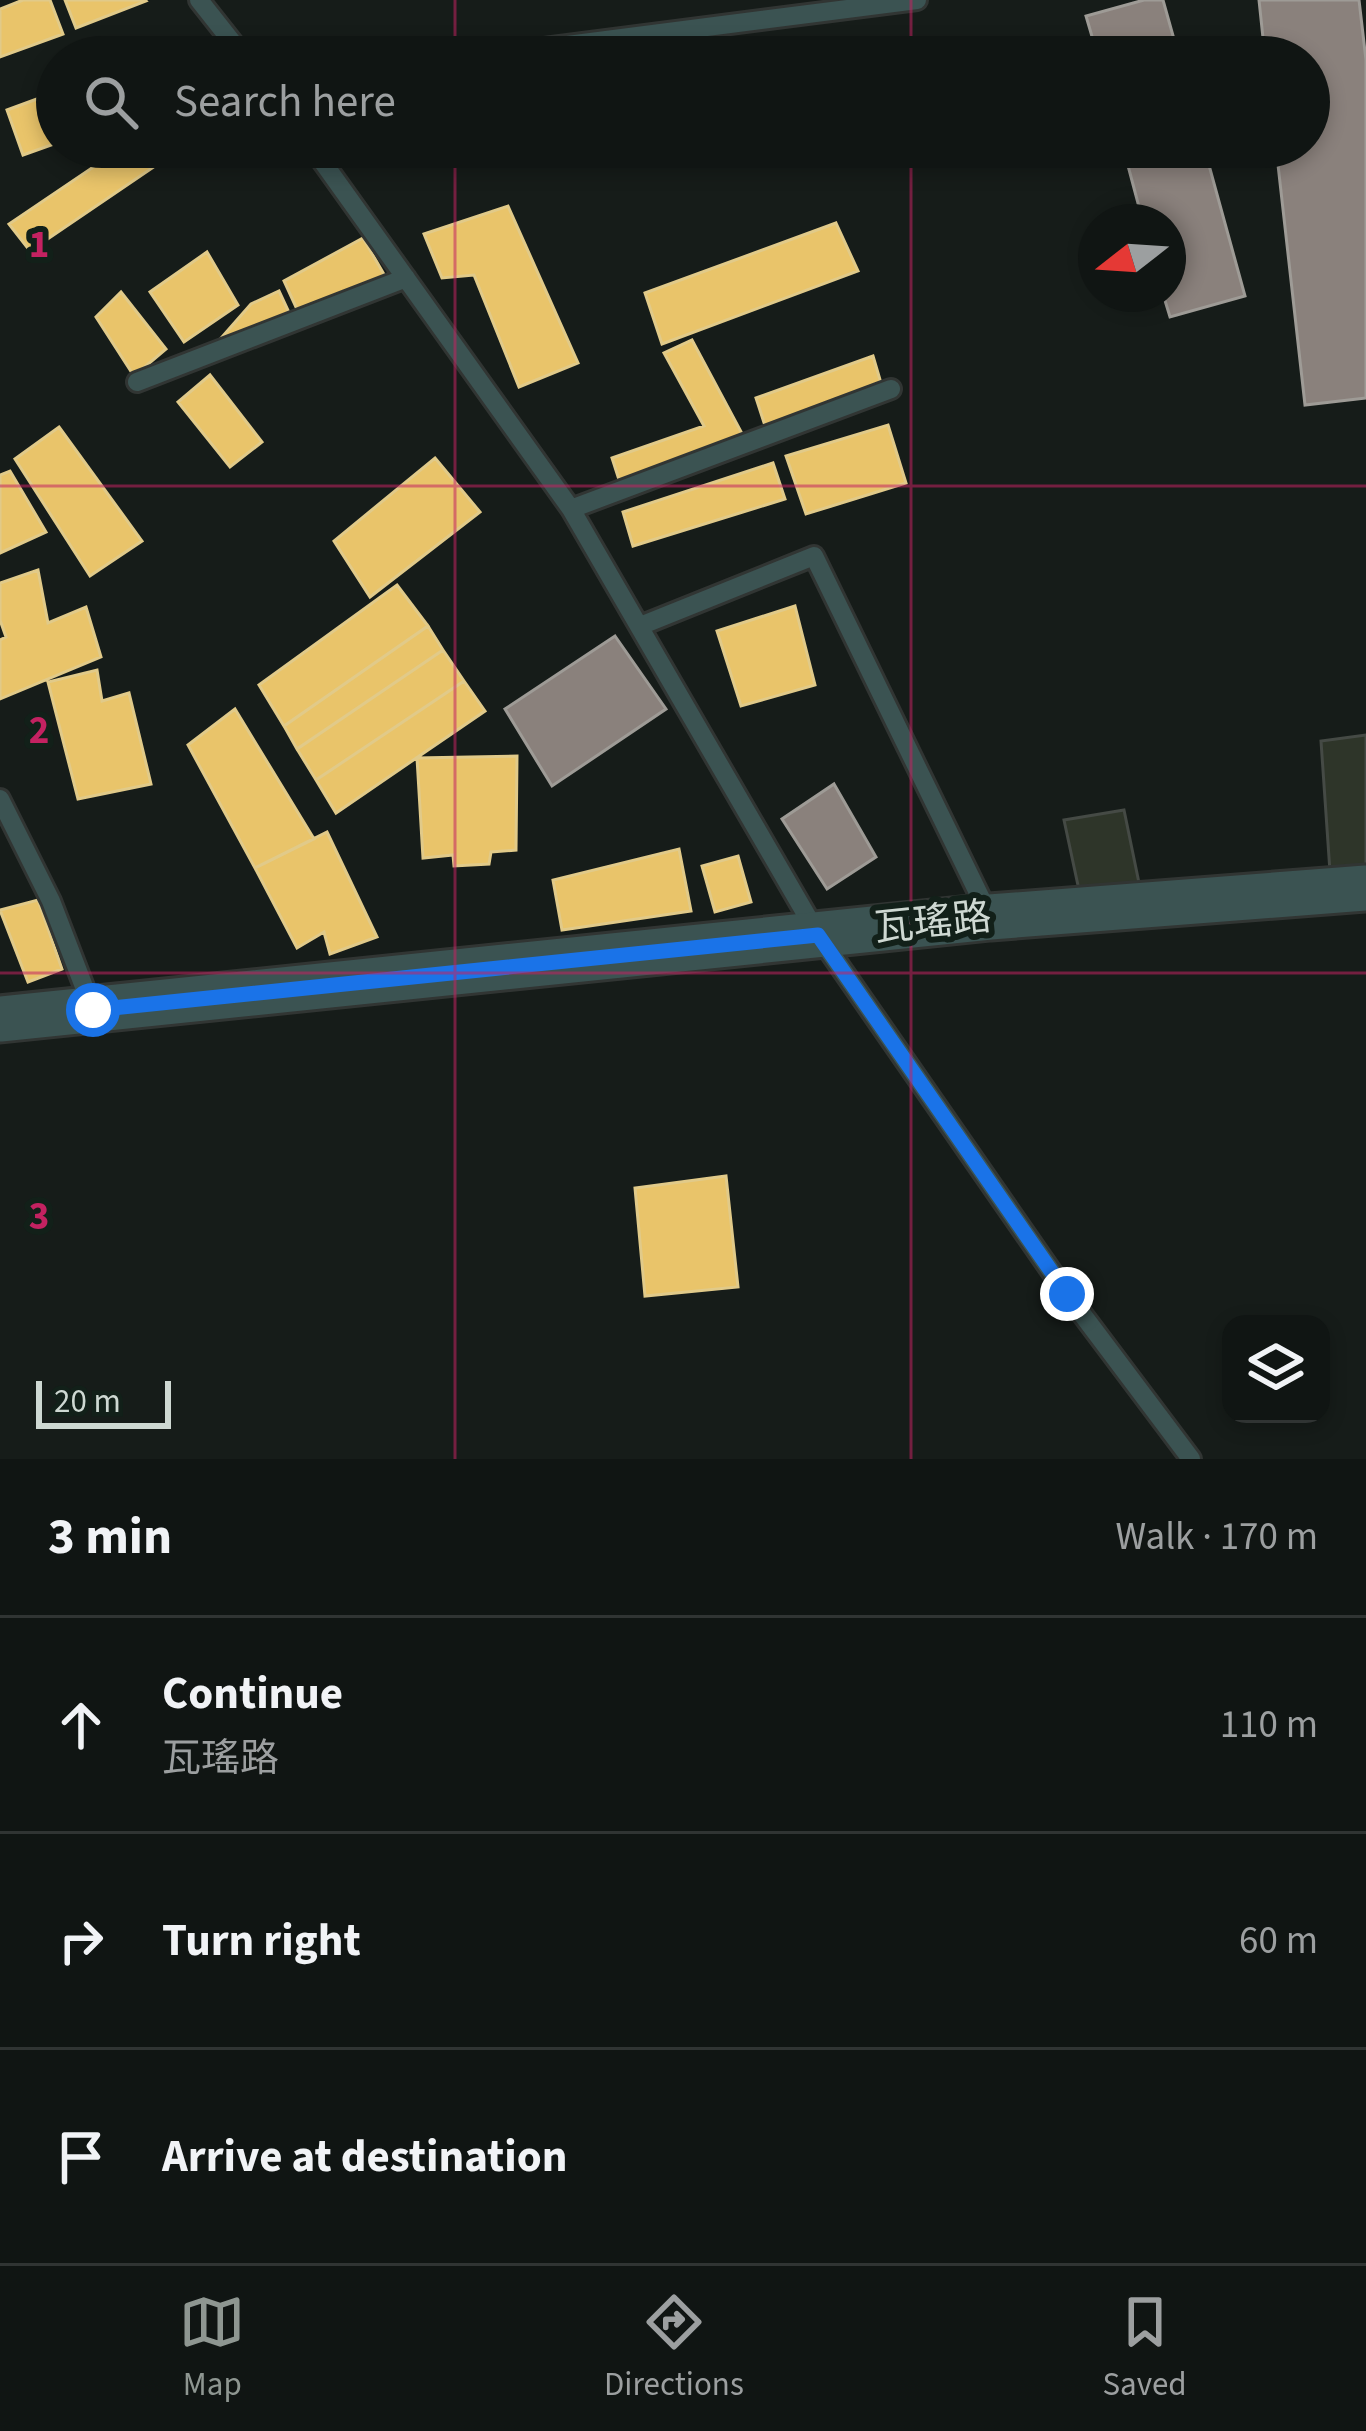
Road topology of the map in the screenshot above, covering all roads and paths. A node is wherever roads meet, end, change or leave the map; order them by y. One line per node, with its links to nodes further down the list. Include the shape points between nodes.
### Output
1 (199, 0): 3 (lane)
2 (917, 0): 4 (lane)
3 (227, 36)
4 (637, 36)
5 (328, 168): 6 (lane)
6 (406, 278): 7 (lane); 9 (lane)
7 (137, 382)
8 (891, 389): 9 (lane)
9 (571, 509): 10 (lane)
10 (640, 626): 13 (lane, via 814,556); 14 (lane)
11 (0, 799): 15 (lane)
12 (1366, 888): 13 (street, 瓦瑤路)
13 (990, 916): 14 (street, 瓦瑤路)
14 (818, 935): 15 (street, 瓦瑤路); 17 (lane)
15 (93, 1010): 16 (street, 瓦瑤路)
16 (0, 1019)
17 (1191, 1459)

